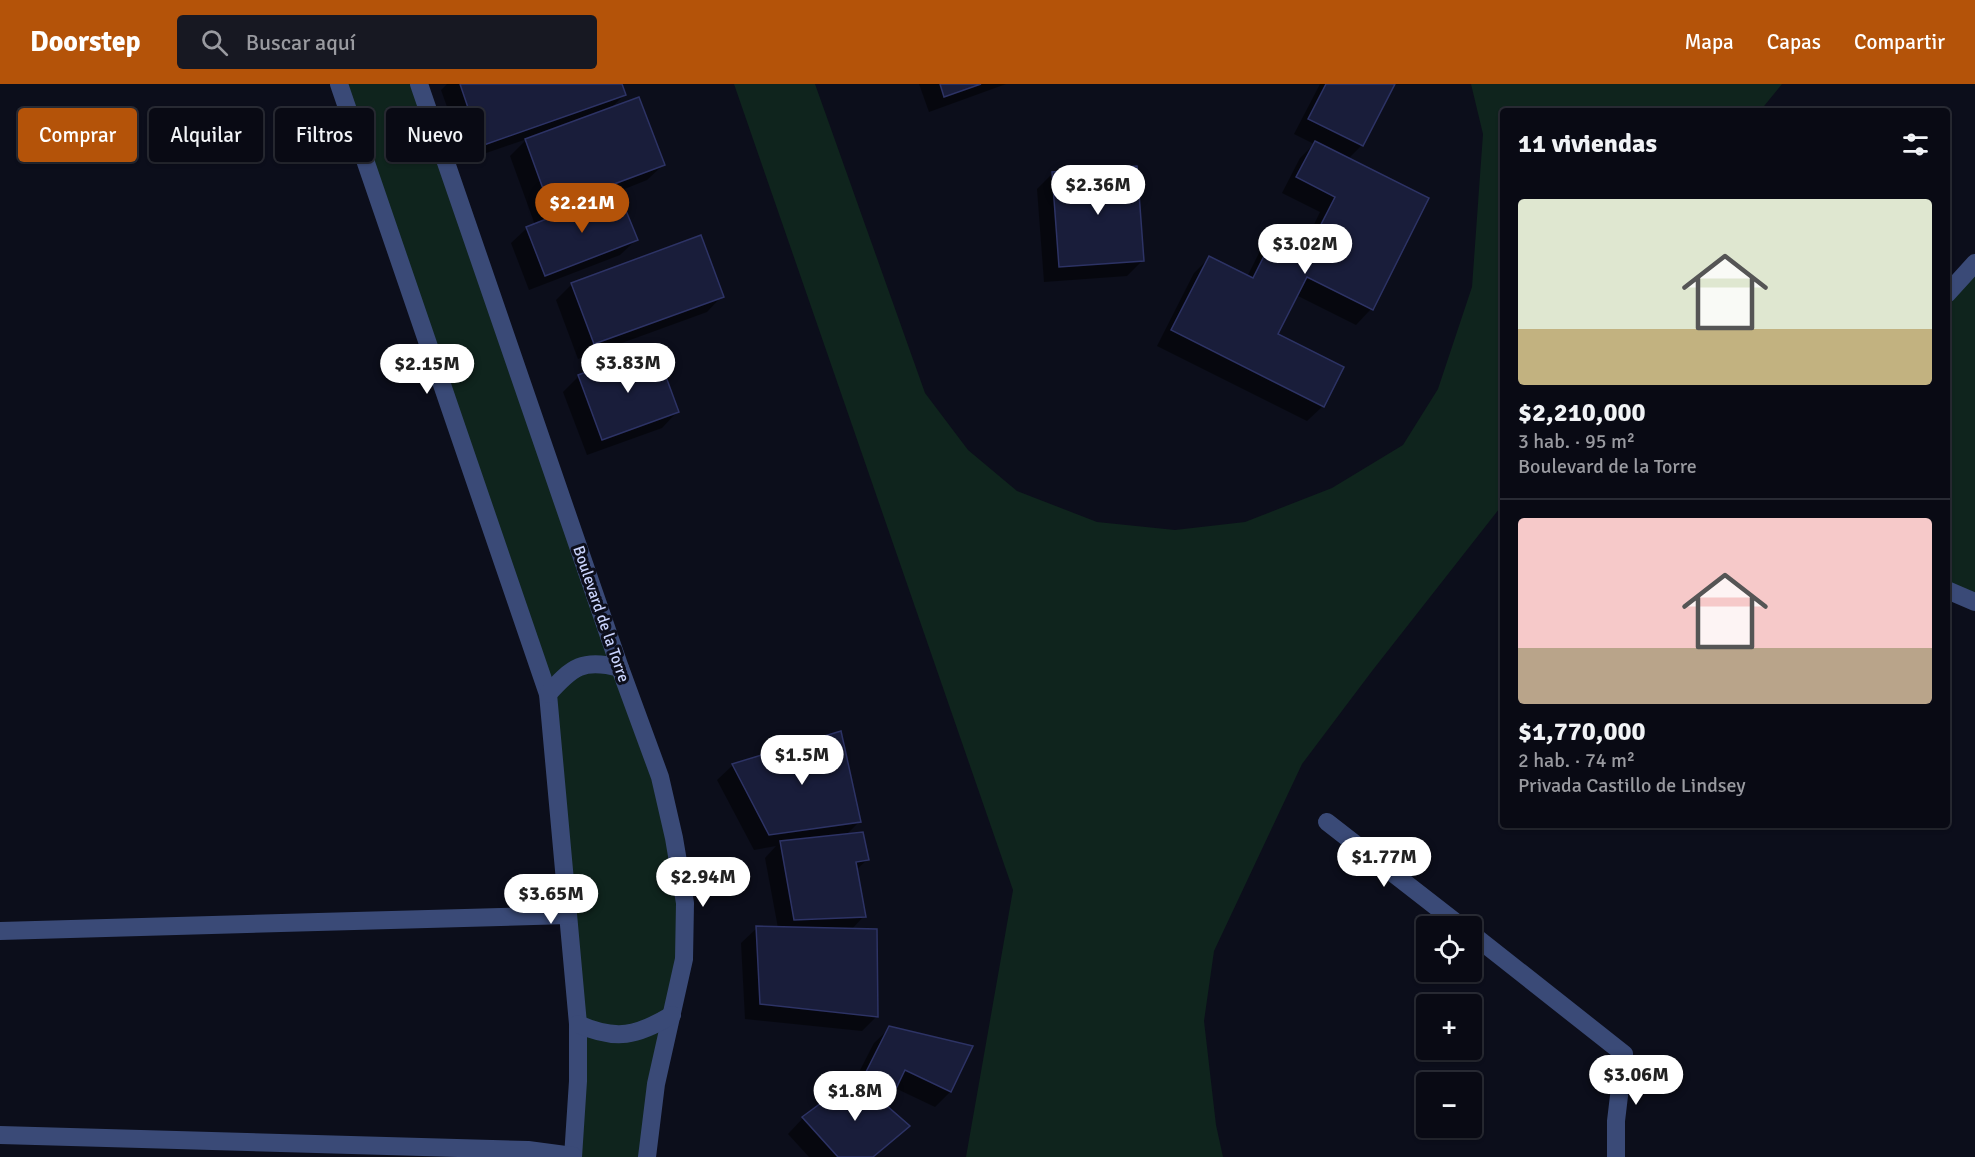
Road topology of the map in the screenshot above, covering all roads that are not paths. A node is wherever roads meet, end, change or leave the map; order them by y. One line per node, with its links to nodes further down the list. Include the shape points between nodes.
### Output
1 (339, 84): 8 (street)
2 (419, 84): 7 (street, Boulevard de la Torre)
3 (1975, 263): 4 (street)
4 (1950, 291)
5 (1950, 591): 6 (street)
6 (1975, 602)
7 (620, 668): 8 (street, via 599,662 568,671); 14 (street, Boulevard de la Torre, via 660,777 685,903 684,959)
8 (548, 694): 10 (street)
9 (1327, 822): 11 (street)
10 (568, 915): 12 (street); 15 (street)
11 (1448, 916)
12 (0, 931)
13 (1482, 942): 19 (street, via 1624,1054)
14 (672, 1016): 15 (street, via 650,1029 628,1035 601,1034); 18 (street, Boulevard de la Torre, via 656,1084)
15 (578, 1024): 17 (street)
16 (0, 1136): 17 (street, via 516,1150)
17 (573, 1156)
18 (647, 1157)
19 (1616, 1157)

